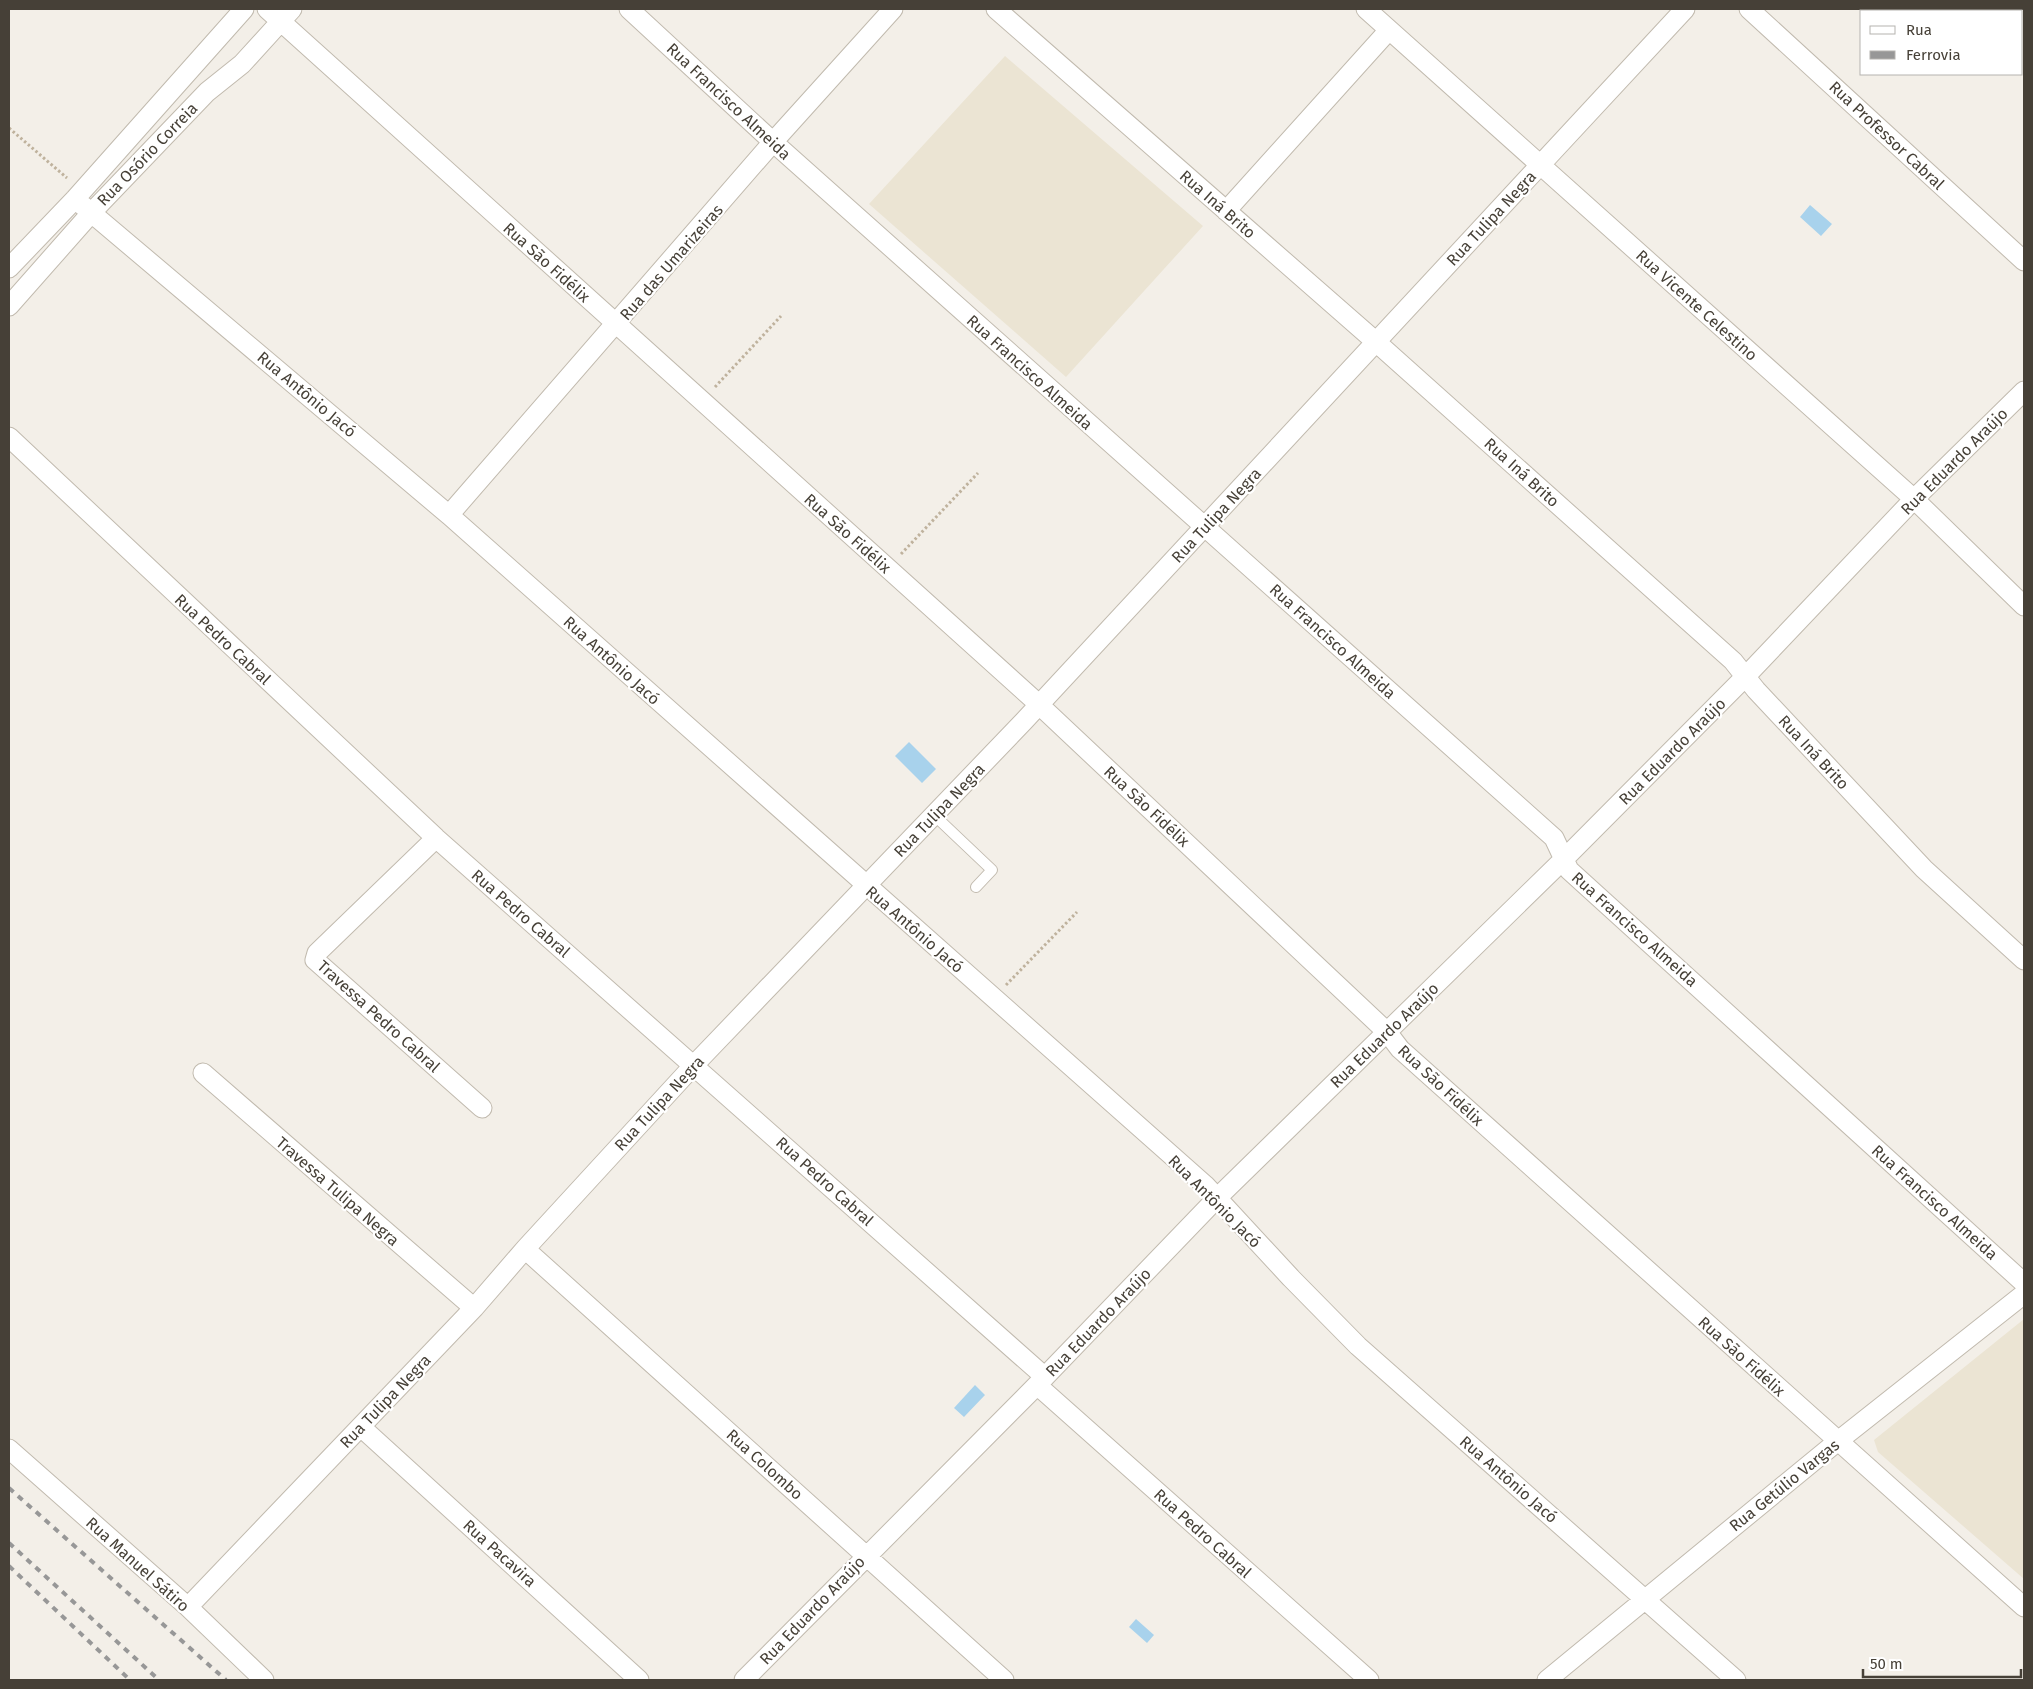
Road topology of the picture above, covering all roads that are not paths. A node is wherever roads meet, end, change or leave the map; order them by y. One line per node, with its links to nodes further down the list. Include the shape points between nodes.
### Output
1 (244, 9): 12 (street, Rua Osório Correia)
2 (629, 9): 10 (street, Rua Francisco Almeida)
3 (893, 9): 10 (street, Rua das Umarizeiras)
4 (996, 9): 13 (street, Rua Iná Brito)
5 (1366, 9): 9 (street, Rua Vicente Celestino)
6 (1685, 9): 11 (street, Rua Tulipa Negra)
7 (1749, 9): 15 (street, Rua Professor Cabral)
8 (280, 13): 14 (street, Rua Osório Correia, via 242,64 207,92); 18 (street, Rua São Fidélix)
9 (1389, 30): 11 (street, Rua Vicente Celestino); 13 (street)
10 (773, 142): 18 (street, Rua das Umarizeiras); 24 (street, Rua Francisco Almeida)
11 (1540, 166): 19 (street, Rua Tulipa Negra); 22 (street, Rua Vicente Celestino)
12 (79, 195): 14 (street, Rua Antônio Jacó); 16 (street, Rua Osório Correia)
13 (1226, 211): 19 (street, Rua Iná Brito)
14 (92, 212): 17 (street, Rua Osório Correia); 23 (street, Rua Antônio Jacó)
15 (2024, 261)
16 (9, 268)
17 (9, 306)
18 (616, 325): 23 (street, Rua das Umarizeiras); 27 (street, Rua São Fidélix)
19 (1376, 342): 24 (street, Rua Tulipa Negra); 26 (street, Rua Iná Brito)
20 (2024, 391): 22 (street, Rua Eduardo Araújo)
21 (9, 437): 29 (street, Rua Pedro Cabral)
22 (1914, 499): 25 (street, Rua Vicente Celestino); 26 (street, Rua Eduardo Araújo)
23 (449, 515): 31 (street, Rua Antônio Jacó)
24 (1205, 527): 27 (street, Rua Tulipa Negra); 30 (street, Rua Francisco Almeida, via 1554,838)
25 (2024, 606)
26 (1746, 676): 30 (street, Rua Eduardo Araújo); 33 (street, Rua Iná Brito, via 1924,869)
27 (1039, 705): 28 (street, Rua Tulipa Negra); 34 (street, Rua São Fidélix)
28 (934, 815): 31 (street, Rua Tulipa Negra); 32 (lane, via 992,870)
29 (436, 838): 35 (street, Rua Pedro Cabral); 37 (street, Travessa Pedro Cabral, via 317,953 315,960)
30 (1564, 859): 34 (street, Rua Eduardo Araújo); 40 (street, Rua Francisco Almeida, via 1569,870)
31 (866, 886): 35 (street, Rua Tulipa Negra); 38 (street, Rua Antônio Jacó)
32 (976, 887)
33 (2024, 960)
34 (1387, 1032): 38 (street, Rua Eduardo Araújo); 45 (street, Rua São Fidélix, via 1400,1049)
35 (694, 1065): 39 (street, Rua Tulipa Negra); 43 (street, Rua Pedro Cabral)
36 (203, 1073): 42 (street, Travessa Tulipa Negra)
37 (482, 1108)
38 (1217, 1198): 43 (street, Rua Eduardo Araújo); 48 (street, Rua Antônio Jacó, via 1358,1346)
39 (525, 1249): 42 (street, Rua Tulipa Negra); 47 (street, Rua Colombo)
40 (2024, 1283)
41 (2024, 1294): 45 (street, Rua Getúlio Vargas)
42 (474, 1308): 44 (street, Rua Tulipa Negra)
43 (1041, 1381): 47 (street, Rua Eduardo Araújo); 55 (street, Rua Pedro Cabral)
44 (361, 1426): 50 (street, Rua Tulipa Negra); 52 (street, Rua Pacavira)
45 (1838, 1441): 48 (street, Rua Getúlio Vargas); 49 (street, Rua São Fidélix)
46 (9, 1449): 50 (street, Rua Manuel Sátiro)
47 (866, 1554): 53 (street, Rua Eduardo Araújo); 54 (street, Rua Colombo)
48 (1646, 1599): 56 (street, Rua Getúlio Vargas); 57 (street, Rua Antônio Jacó)
49 (2024, 1607)
50 (188, 1608): 51 (street, Rua Manuel Sátiro)
51 (264, 1680)
52 (639, 1680)
53 (744, 1680)
54 (1004, 1680)
55 (1369, 1680)
56 (1547, 1680)
57 (1736, 1680)

